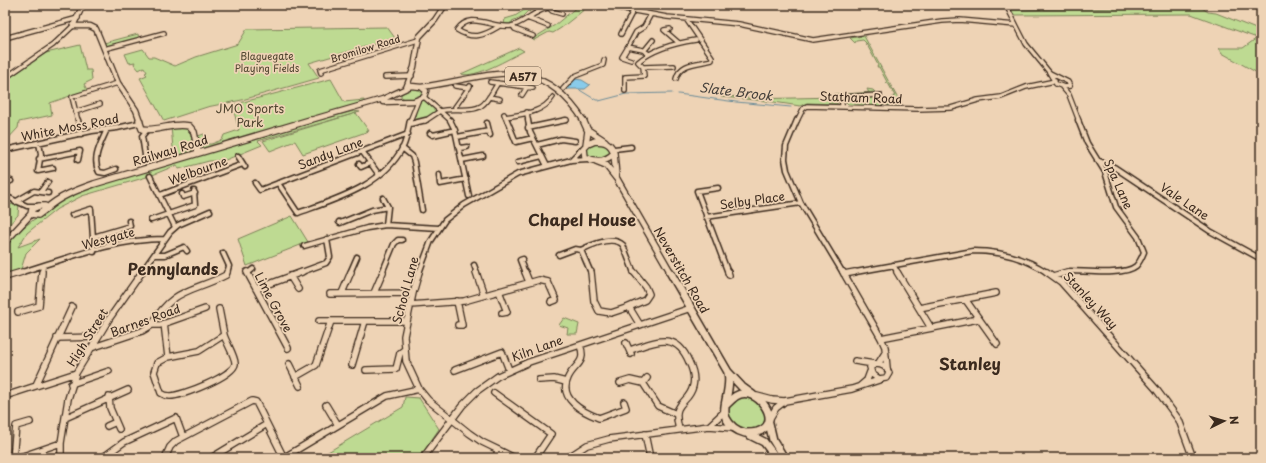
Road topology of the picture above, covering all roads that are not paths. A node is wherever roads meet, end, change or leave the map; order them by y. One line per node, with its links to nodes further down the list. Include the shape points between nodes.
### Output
1 (83, 5): 12 (main road)
2 (445, 5): 25 (main road)
3 (469, 5): 7 (street)
4 (556, 5): 8 (street)
5 (602, 5): 9 (street)
6 (1006, 5): 15 (street)
7 (476, 6)
8 (549, 8): 10 (street); 13 (street)
9 (633, 11): 11 (street); 22 (street)
10 (562, 14)
11 (651, 14): 14 (street); 29 (street, via 644,27 636,32)
12 (78, 18): 16 (main road); 24 (street)
13 (527, 18): 17 (street); 18 (street)
14 (686, 19): 15 (street, via 739,24 819,40 942,20); 42 (street, via 712,60 681,68 676,74)
15 (1016, 25): 38 (street, via 1029,48)
16 (73, 26): 30 (main road, via 95,28); 40 (street, via 53,45)
17 (513, 26): 19 (street); 23 (street)
18 (548, 26)
19 (498, 27): 19 (street, via 476,37 457,30 467,20 481,21)
20 (670, 29): 28 (street, via 664,30)
21 (164, 33): 30 (street)
22 (621, 34)
23 (533, 36)
24 (5, 38)
25 (418, 40): 37 (street, Bromilow Road, via 320,70); 41 (main road)
26 (653, 40): 31 (street)
27 (696, 40): 28 (street)
28 (679, 43): 32 (street)
29 (628, 47): 31 (street); 34 (street, via 622,57)
30 (104, 49): 46 (main road)
31 (644, 51): 32 (street)
32 (649, 54): 36 (street, via 638,62)
33 (604, 60): 58 (street, via 603,65 576,76)
34 (631, 60)
35 (674, 66): 36 (street)
36 (643, 67): 59 (street, via 644,76 625,77)
37 (321, 72)
38 (1049, 72): 43 (street); 44 (street)
39 (386, 77): 41 (street)
40 (5, 78)
41 (411, 78): 49 (main road); 56 (main road)
42 (676, 79)
43 (1064, 80): 44 (street, Statham Road); 53 (street, via 1070,83)
44 (1055, 81): 48 (street, Statham Road); 52 (street, Spa Lane)
45 (490, 82): 47 (street)
46 (118, 83): 78 (street, via 72,97); 81 (main road, via 136,110)
47 (498, 83): 55 (street); 65 (street)
48 (1046, 84): 52 (street, Statham Road); 75 (street, Statham Road, via 951,108)
49 (414, 86): 54 (main road, A577); 56 (main road, A577)
50 (436, 86): 54 (main road, A577); 61 (main road, A577); 88 (main road, A577, via 474,76 497,74 536,78 565,94)
51 (455, 86): 74 (street, via 470,87)
52 (1061, 86): 53 (street, Statham Road); 64 (street, Spa Lane)
53 (1070, 86): 64 (street, Spa Lane)
54 (421, 87): 61 (main road)
55 (527, 87): 57 (street); 62 (street)
56 (406, 88): 60 (main road, A577)
57 (533, 88)
58 (563, 90)
59 (625, 91)
60 (399, 92): 67 (main road, via 397,96); 71 (main road, Railway Road)
61 (425, 94): 69 (main road, A577); 77 (street)
62 (522, 95)
63 (880, 95): 75 (street, via 845,97 842,99)
64 (1069, 95): 116 (street, Spa Lane, via 1084,138)
65 (489, 97): 68 (street); 74 (street, via 478,108 469,110)
66 (553, 97): 79 (street, via 543,108)
67 (400, 100): 70 (main road, A577); 72 (main road, Railway Road)
68 (500, 100)
69 (418, 101): 70 (main road, A577); 76 (street)
70 (406, 102): 76 (street)
71 (369, 103): 72 (main road); 84 (main road, Railway Road)
72 (376, 104): 84 (main road, Railway Road)
73 (99, 105): 78 (street)
74 (455, 107): 77 (street)
75 (842, 107): 143 (street, Statham Road, via 805,107 790,137 786,168)
76 (413, 109): 83 (street)
77 (440, 111): 83 (street, via 424,122); 87 (street, via 446,114)
78 (75, 112): 91 (street)
79 (527, 112): 85 (street); 94 (street, via 505,115 516,142)
80 (568, 120): 85 (street)
81 (139, 123): 86 (street, White Moss Road); 89 (main road)
82 (487, 123): 93 (street, via 490,133)
83 (410, 124): 92 (street)
84 (292, 126): 107 (main road, Railway Road)
85 (528, 128): 94 (street)
86 (107, 130): 91 (street, White Moss Road); 123 (street, via 98,154 96,169 103,173)
87 (455, 130): 90 (street, via 433,135); 93 (street)
88 (588, 130): 96 (main road, A577); 99 (main road, via 590,138)
89 (146, 131): 107 (main road, via 175,125 188,126 193,130); 117 (street, via 142,136)
90 (430, 133)
91 (81, 134): 97 (street, White Moss Road)
92 (408, 134): 102 (street); 105 (street, Sandy Lane)
93 (458, 137): 103 (street)
94 (533, 138): 98 (street)
95 (575, 141): 98 (street, via 565,139)
96 (607, 142): 99 (main road, via 599,141); 106 (main road, A577)
97 (39, 143): 104 (street, White Moss Road); 111 (street)
98 (537, 145): 110 (street)
99 (585, 146): 114 (street); 115 (main road, Neverstitch Road, via 583,154)
100 (467, 147): 103 (street)
101 (631, 147): 106 (street)
102 (402, 148): 126 (street); 147 (street, via 412,156 415,164)
103 (460, 148): 113 (street)
104 (5, 150)
105 (362, 151): 119 (street); 132 (street, Sandy Lane)
106 (614, 151): 115 (main road, via 605,160); 128 (main road, Neverstitch Road)
107 (198, 152): 145 (main road, Railway Road, via 82,189)
108 (238, 156): 139 (street, Welbourne, via 244,165)
109 (483, 156): 113 (street)
110 (542, 156): 118 (street); 121 (street)
111 (39, 159): 112 (street, via 80,151); 122 (street, via 38,171)
112 (78, 160)
113 (462, 160): 127 (street)
114 (571, 160): 115 (street, School Lane); 121 (street, School Lane)
115 (595, 160): 128 (main road, Neverstitch Road, via 608,167)
116 (1097, 160): 175 (street, Vale Lane, via 1139,183 1230,244); 183 (street, Spa Lane, via 1108,178 1116,207 1141,241 1144,255 1136,266 1124,272 1070,271)
117 (146, 162)
118 (518, 162)
119 (370, 163): 120 (street, via 361,167); 126 (street)
120 (359, 164)
121 (547, 166): 160 (street, School Lane, via 518,174 502,182 464,205)
122 (53, 168)
123 (116, 169)
124 (439, 175): 127 (street, via 440,184)
125 (150, 176): 139 (street)
126 (378, 176): 132 (street, via 298,214)
127 (466, 179): 137 (street, via 469,195)
128 (617, 179): 201 (main road, Neverstitch Road)
129 (11, 181): 131 (street)
130 (48, 182): 135 (street)
131 (5, 183)
132 (278, 183): 133 (street, Sandy Lane, via 260,190)
133 (255, 184)
134 (718, 188): 153 (street, Selby Place, via 696,191)
135 (42, 190): 136 (street); 142 (street, via 31,192)
136 (48, 193)
137 (474, 193)
138 (182, 194): 152 (street, via 183,197 194,192 197,204)
139 (160, 195): 152 (street)
140 (5, 196): 142 (street)
141 (384, 198): 146 (street)
142 (14, 202): 144 (street)
143 (802, 203): 153 (street, Selby Place); 180 (street, Statham Road)
144 (26, 206): 145 (street); 149 (street)
145 (42, 207): 149 (main road); 150 (main road)
146 (388, 207): 156 (street); 158 (street)
147 (422, 210)
148 (210, 211): 159 (street)
149 (30, 213): 150 (main road); 157 (main road)
150 (38, 214): 157 (main road)
151 (72, 215): 161 (street, via 91,210)
152 (170, 215): 154 (street); 159 (street)
153 (706, 217): 181 (street, Selby Place)
154 (151, 220)
155 (129, 221): 161 (street, via 130,226)
156 (339, 222)
157 (22, 224): 165 (main road)
158 (386, 225): 160 (street); 163 (street)
159 (176, 227): 162 (street)
160 (439, 228): 191 (street, School Lane, via 427,250)
161 (93, 237): 169 (street)
162 (164, 239): 169 (street, Westgate, via 138,240); 172 (street, High Street)
163 (327, 239): 166 (street); 182 (street, via 330,255 328,261)
164 (402, 240): 190 (street, via 394,244)
165 (5, 242)
166 (304, 246)
167 (581, 250): 171 (street); 200 (street, via 590,268 593,298 599,311 611,313); 200 (street, via 589,245 620,242 633,273 648,293 645,300)
168 (187, 251): 172 (street, via 184,247 165,255)
169 (94, 252): 178 (street, Westgate)
170 (223, 253): 213 (street, via 229,266 226,275 173,298 160,310)
171 (559, 254)
172 (155, 255): 218 (street, High Street)
173 (358, 257): 189 (street)
174 (523, 259): 185 (street, via 520,260)
175 (1261, 259)
176 (474, 265): 194 (street)
177 (893, 265): 180 (street, Stanley Way); 183 (street, Stanley Way, via 989,250 1035,264); 202 (street)
178 (43, 266): 184 (street, Westgate); 205 (street, via 39,306)
179 (253, 269): 186 (street, Lime Grove, via 247,272)
180 (844, 274): 220 (street, Statham Road)
181 (729, 275)
182 (290, 276): 186 (street); 187 (street)
183 (1053, 276): 292 (street, Stanley Way, via 1156,389 1182,426)
184 (5, 277)
185 (529, 282): 188 (street); 197 (street, via 548,282 556,300)
186 (256, 289): 225 (street, Lime Grove)
187 (298, 289)
188 (499, 291): 194 (street); 206 (street, via 507,312)
189 (342, 293): 190 (street); 192 (street)
190 (374, 293): 191 (street)
191 (413, 293): 198 (street, School Lane)
192 (330, 294)
193 (996, 294): 195 (street)
194 (484, 295): 196 (street)
195 (965, 299): 202 (street); 207 (street)
196 (457, 301): 198 (street); 214 (street, via 462,325)
197 (552, 302)
198 (410, 305): 211 (street, School Lane)
199 (72, 307): 219 (street)
200 (629, 307): 215 (street)
201 (691, 308): 215 (street, Kiln Lane); 238 (main road, Neverstitch Road)
202 (918, 308): 216 (street)
203 (205, 309): 212 (street, Barnes Road)
204 (219, 310): 217 (street)
205 (18, 312)
206 (502, 313)
207 (978, 319): 216 (street); 222 (street)
208 (319, 321): 209 (street)
209 (331, 321): 210 (street); 240 (street, via 316,365)
210 (365, 321): 211 (street); 231 (street)
211 (407, 321): 226 (street, School Lane)
212 (164, 323): 213 (street, Barnes Road); 228 (street)
213 (152, 325): 224 (street, Barnes Road, via 142,331)
214 (458, 325)
215 (640, 325): 223 (street, Kiln Lane)
216 (931, 328): 220 (street)
217 (224, 336): 228 (street, via 199,351); 228 (street, via 235,366 201,386 171,396 161,393 154,372 157,363)
218 (97, 337): 219 (street); 224 (street, High Street)
219 (58, 338): 246 (street)
220 (881, 338): 227 (street, Statham Road)
221 (626, 342): 259 (street, via 631,352 666,340 674,342 682,349 694,381 690,394)
222 (997, 344)
223 (580, 345): 235 (street, Kiln Lane, via 537,358); 243 (street, via 581,362)
224 (91, 348): 239 (street, High Street)
225 (288, 348)
226 (404, 350): 233 (street, via 400,353 396,369); 249 (street, School Lane, via 406,361)
227 (885, 353): 230 (street); 232 (street, Statham Road)
228 (168, 357)
229 (288, 364): 240 (street)
230 (876, 364): 232 (street); 237 (street); 237 (street, via 855,361)
231 (352, 365)
232 (886, 368): 241 (street, via 888,375)
233 (366, 370)
234 (454, 370): 235 (street, via 502,352)
235 (509, 370): 261 (street, Kiln Lane, via 478,390)
236 (109, 371): 245 (street)
237 (870, 371): 241 (street); 248 (street, via 867,380)
238 (728, 372): 253 (main road, Neverstitch Road); 258 (main road, Neverstitch Road, via 731,388)
239 (76, 373): 245 (street, High Street); 246 (street)
240 (295, 377): 247 (street)
241 (882, 379): 248 (street)
242 (538, 380): 243 (street, via 554,379)
243 (566, 382): 256 (street, via 568,398 598,418 626,408)
244 (620, 383): 259 (street, via 645,380 655,404)
245 (71, 384): 260 (street, High Street)
246 (36, 385): 252 (street)
247 (300, 386)
248 (859, 387): 255 (street)
249 (419, 389): 261 (street, School Lane); 266 (street, via 387,396)
250 (128, 390): 254 (street)
251 (494, 392): 287 (street, via 550,434)
252 (5, 396)
253 (755, 396): 255 (street); 258 (main road, via 734,396); 262 (main road, via 767,406)
254 (110, 397): 260 (street); 264 (street, via 110,408)
255 (785, 401): 262 (street, via 776,408)
256 (624, 402)
257 (326, 405): 266 (street)
258 (726, 407): 268 (street); 270 (main road, via 727,420)
259 (676, 414): 271 (street)
260 (65, 418): 275 (street, High Street)
261 (451, 420): 276 (street, School Lane, via 482,442); 284 (street, Kiln Lane)
262 (769, 421): 272 (main road, via 760,432); 291 (main road, via 773,440)
263 (30, 422): 277 (street, via 16,426)
264 (116, 422): 267 (street); 269 (street)
265 (268, 424): 274 (street, via 256,402 252,401); 282 (street); 283 (street)
266 (338, 424): 283 (street)
267 (107, 426)
268 (709, 426): 270 (street); 271 (street)
269 (119, 429)
270 (735, 429): 272 (main road)
271 (679, 430): 273 (street)
272 (746, 433): 290 (main road, via 764,442)
273 (645, 434): 288 (street, via 594,442); 289 (street)
274 (183, 437): 280 (street, via 175,416 124,442); 281 (street, via 172,444)
275 (61, 443): 278 (street); 279 (street, High Street)
276 (499, 450): 285 (street); 286 (street, School Lane)
277 (13, 458)
278 (17, 458)
279 (61, 458)
280 (102, 458)
281 (165, 458)
282 (211, 458)
283 (284, 458)
284 (423, 458)
285 (495, 458)
286 (515, 458)
287 (535, 458)
288 (566, 458)
289 (650, 458)
290 (776, 458)
291 (784, 458)
292 (1193, 458)

